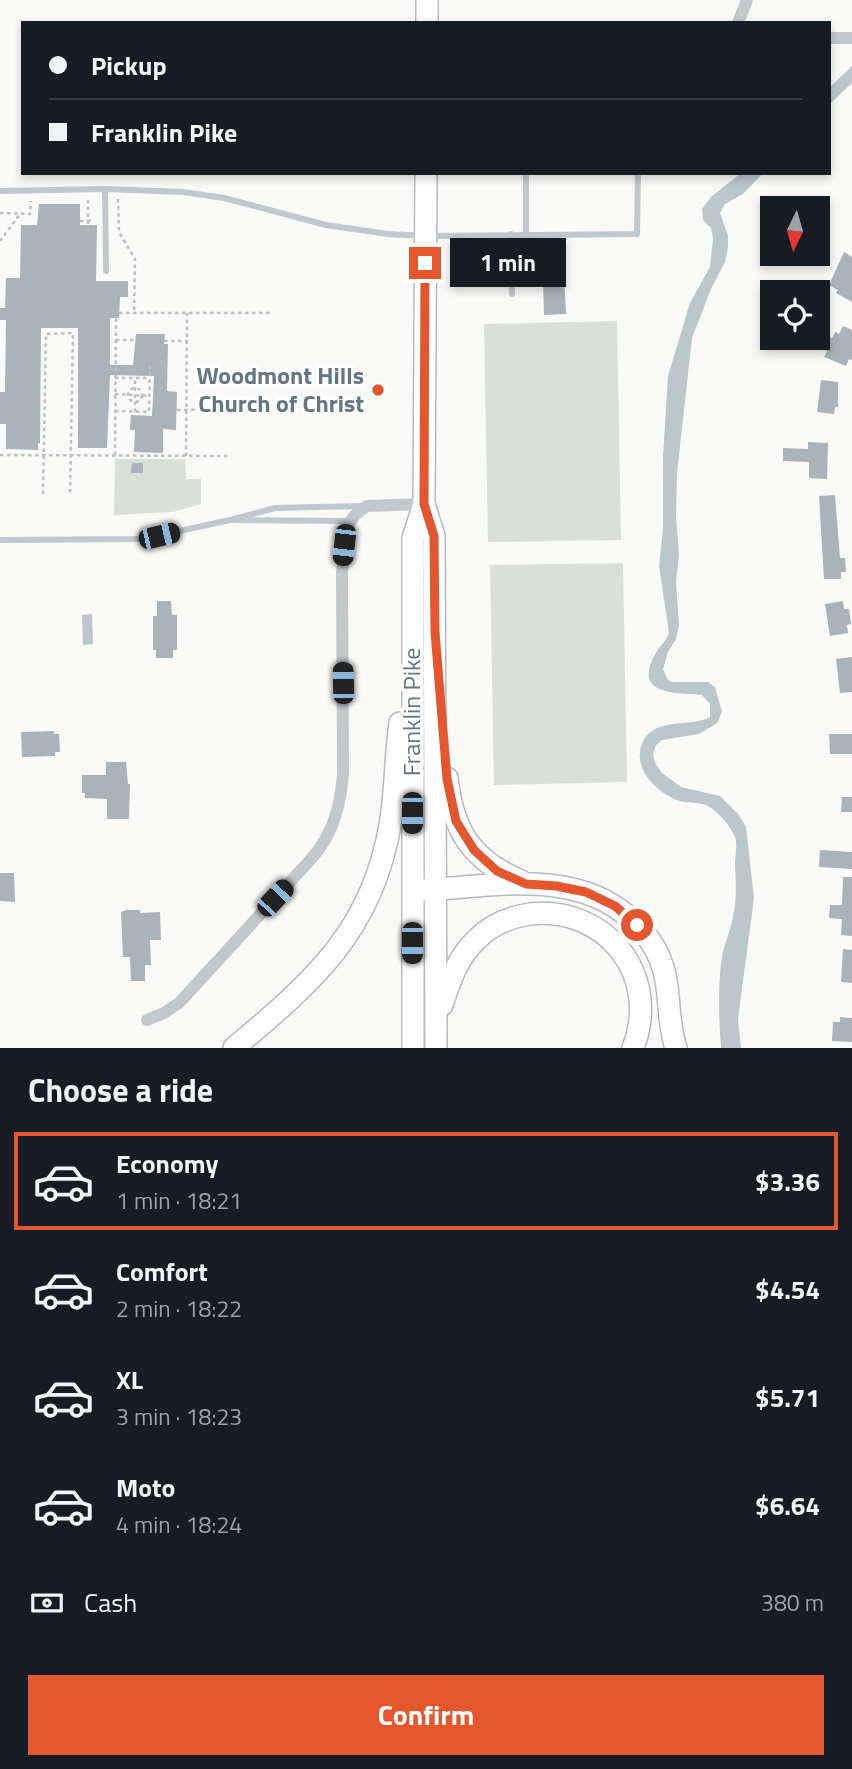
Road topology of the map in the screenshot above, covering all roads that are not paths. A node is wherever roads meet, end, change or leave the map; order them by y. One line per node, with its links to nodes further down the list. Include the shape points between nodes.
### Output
1 (427, 0): 3 (main road)
2 (747, 0): 4 (street)
3 (427, 21)
4 (739, 21)
5 (831, 38): 6 (street)
6 (852, 38)
7 (426, 175): 14 (main road, Franklin Pike)
8 (526, 175): 13 (lane)
9 (638, 175): 13 (lane, via 637,234)
10 (105, 189): 11 (lane); 14 (lane, via 218,197 326,225); 15 (lane)
11 (0, 191)
12 (511, 234): 13 (lane); 14 (lane); 16 (lane)
13 (526, 234)
14 (425, 236): 17 (main road, Franklin Pike)
15 (106, 271)
16 (512, 294)
17 (424, 504): 18 (street); 22 (main road, Franklin Pike, via 413,538); 23 (main road, Franklin Pike, via 434,536)
18 (367, 506): 19 (lane, via 275,508); 20 (street)
19 (230, 520): 20 (lane); 21 (lane, via 143,539)
20 (350, 521): 27 (street, via 342,572 343,775 335,822 318,851 184,997)
21 (0, 540)
22 (413, 631): 26 (main road, Franklin Pike); 29 (main road, via 390,826 378,872 344,940 323,967)
23 (435, 632): 24 (main road, via 447,779 456,821 489,866); 25 (main road, Franklin Pike)
24 (526, 884): 25 (main road); 32 (main road, via 586,892 615,906 637,925 661,960)
25 (436, 890): 26 (main road); 28 (main road, Franklin Pike)
26 (412, 891): 30 (main road, Franklin Pike)
27 (147, 1020)
28 (436, 1047): 31 (main road, via 447,988 471,945 508,920 549,914 594,927 615,943 629,962 641,1002)
29 (234, 1048)
30 (413, 1048)
31 (634, 1048)
32 (676, 1048)

